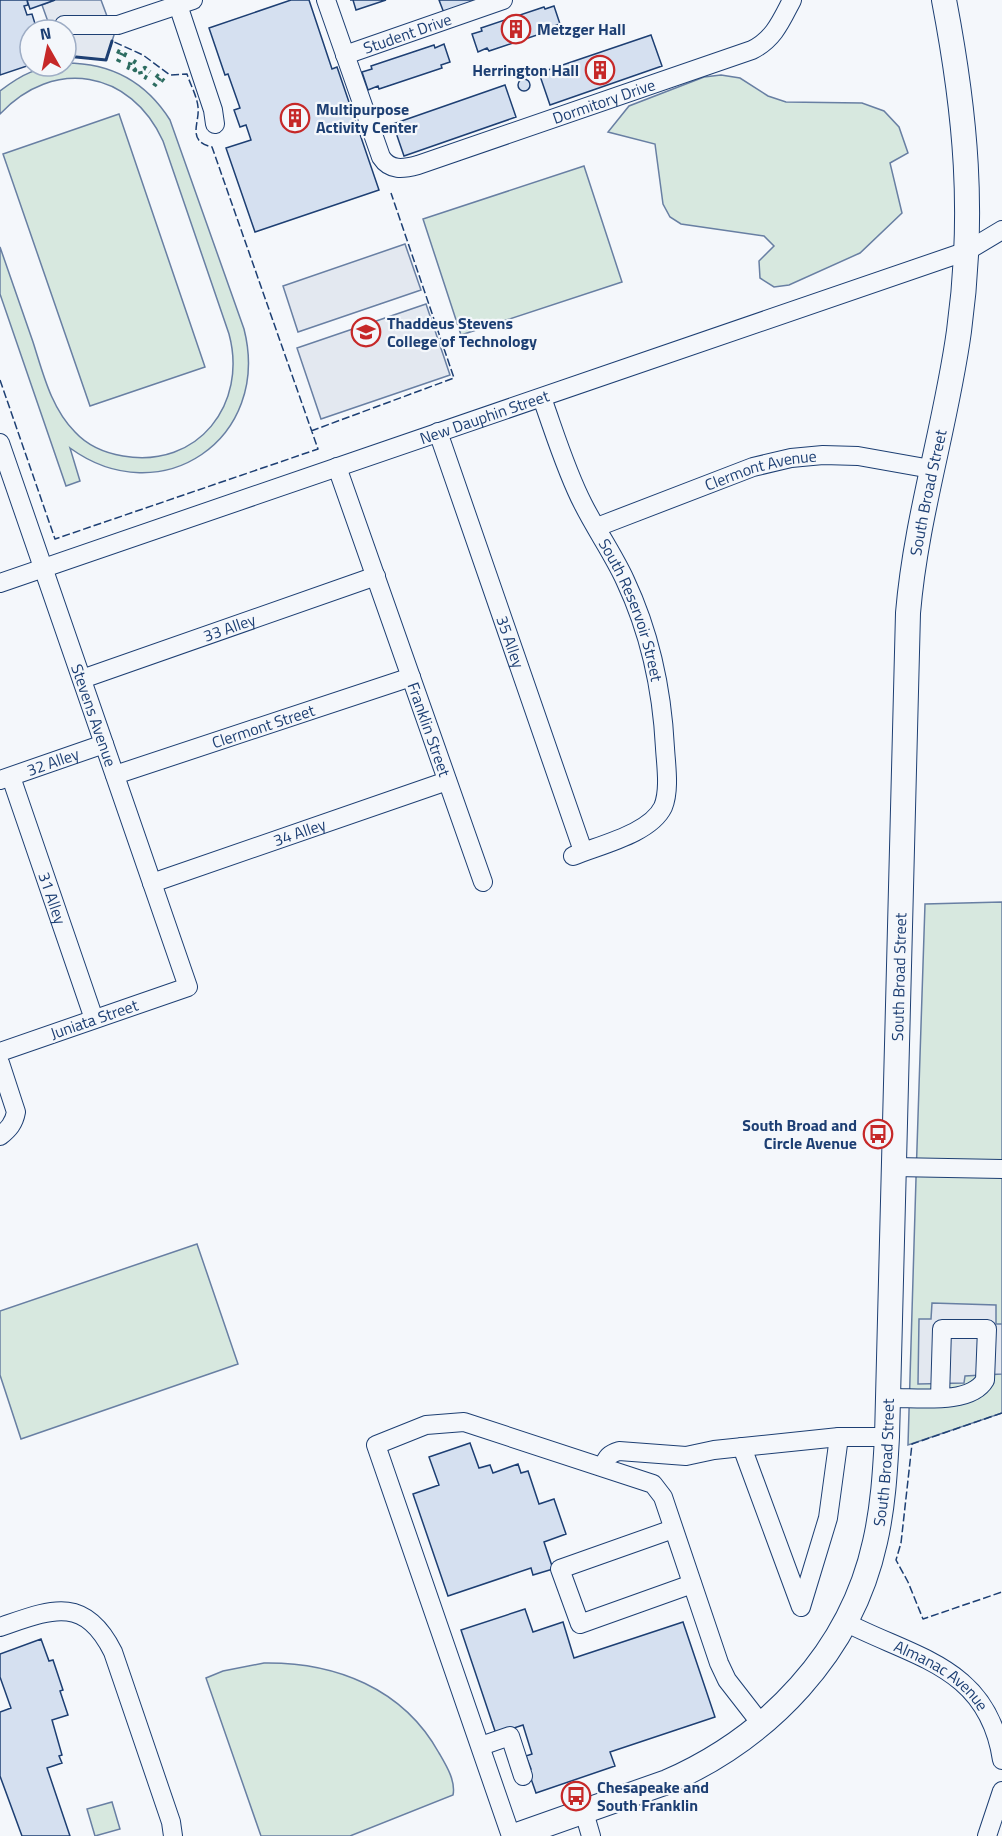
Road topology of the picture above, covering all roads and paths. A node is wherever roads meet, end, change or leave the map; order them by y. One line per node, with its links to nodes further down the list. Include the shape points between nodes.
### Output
1 (326, 0): 7 (street)
2 (503, 0): 7 (street, Student Drive)
3 (792, 0): 7 (street, Dormitory Drive, via 774,33 752,50 409,168 391,167 381,157)
4 (944, 0): 10 (main road, South Broad Street, via 963,124 969,202)
5 (185, 3): 6 (street, via 118,25); 8 (street)
6 (78, 26)
7 (345, 55)
8 (214, 124)
9 (1002, 230): 10 (street, New Dauphin Street)
10 (967, 251): 11 (street, New Dauphin Street); 15 (main road, South Broad Street, via 954,364)
11 (542, 398): 12 (street, New Dauphin Street); 16 (street, South Reservoir Street, via 566,466)
12 (438, 432): 14 (street, New Dauphin Street); 26 (street, 35 Alley, via 578,853)
13 (0, 443): 17 (street, Stevens Avenue)
14 (337, 467): 17 (street, New Dauphin Street); 18 (street, Franklin Street)
15 (931, 469): 16 (street, Clermont Avenue, via 858,456 823,454 791,458 753,467); 34 (main road, South Broad Street, via 914,556 906,646)
16 (597, 527): 26 (street, South Reservoir Street, via 638,613 663,711 666,792 663,806)
17 (44, 568): 19 (street, New Dauphin Street); 21 (street, Stevens Avenue)
18 (375, 576): 20 (street, Franklin Street); 21 (street, 33 Alley)
19 (0, 583)
20 (411, 676): 23 (street, Clermont Street); 25 (street, Franklin Street)
21 (82, 679): 22 (street, Stevens Avenue)
22 (104, 744): 23 (street, Stevens Avenue); 24 (street, 32 Alley)
23 (115, 775): 28 (street, Stevens Avenue)
24 (5, 778): 30 (street, 31 Alley)
25 (447, 781): 27 (street, Franklin Street); 28 (street, 34 Alley)
26 (643, 828)
27 (483, 882)
28 (152, 883): 29 (street, Stevens Avenue)
29 (189, 987): 30 (street, Juniata Street)
30 (94, 1020): 31 (street, Juniata Street)
31 (0, 1052)
32 (0, 1063): 33 (street, via 16,1112 10,1128)
33 (0, 1136)
34 (894, 1167): 35 (street); 36 (main road, South Broad Street)
35 (1002, 1169)
36 (888, 1398): 37 (street); 39 (main road, South Broad Street)
37 (940, 1398)
38 (839, 1437): 39 (street); 40 (street); 40 (street, via 828,1518 801,1607)
39 (887, 1437): 44 (main road, South Broad Street, via 875,1544 866,1576)
40 (742, 1447): 41 (street, via 686,1456 619,1451 611,1453)
41 (603, 1466): 42 (street, via 653,1484 663,1497); 47 (street, via 464,1422 426,1425 376,1445)
42 (673, 1529): 43 (street); 43 (street, via 561,1569 580,1624)
43 (692, 1584): 46 (street, via 727,1680)
44 (845, 1622): 46 (main road, South Broad Street, via 813,1672); 48 (street, Almanac Avenue, via 931,1660 954,1675 984,1709)
45 (0, 1627): 52 (street, via 54,1611 70,1611 96,1624 113,1652)
46 (762, 1725): 51 (main road, South Broad Street, via 689,1772)
47 (481, 1746): 49 (street, via 510,1736); 53 (street)
48 (1002, 1760)
49 (523, 1776)
50 (1002, 1791): 55 (street)
51 (584, 1812): 53 (main road, South Broad Street); 54 (street)
52 (173, 1836)
53 (513, 1836)
54 (591, 1836)
55 (987, 1836)

